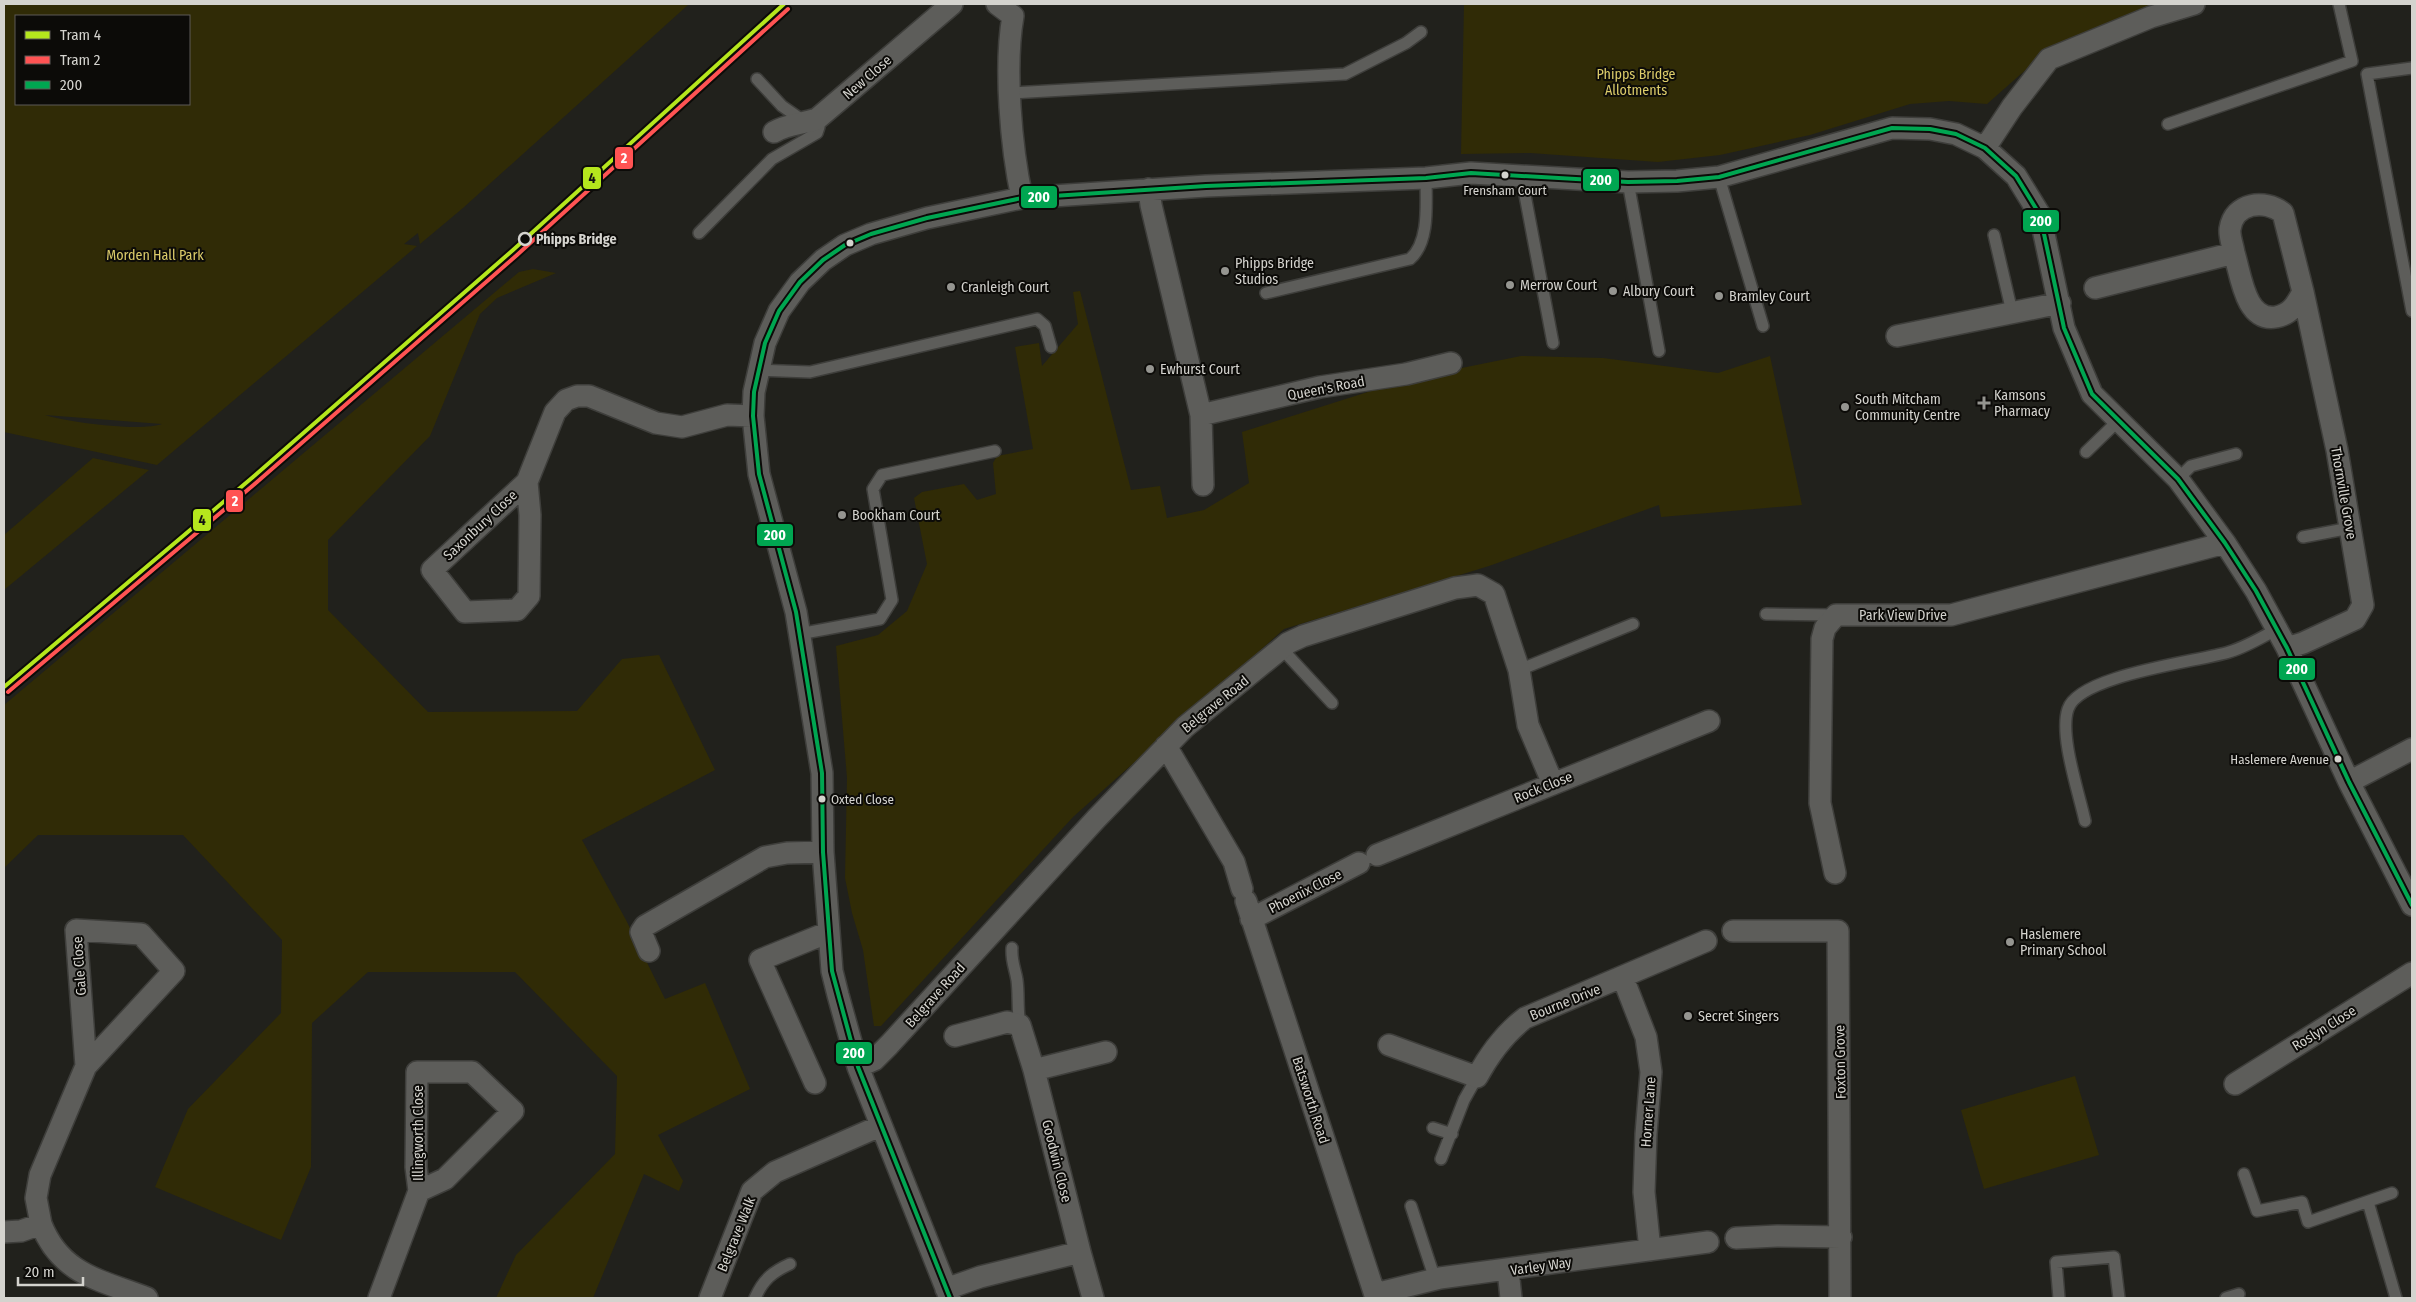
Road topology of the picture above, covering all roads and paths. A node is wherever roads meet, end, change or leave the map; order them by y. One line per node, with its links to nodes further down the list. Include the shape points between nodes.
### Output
1 (952, 4): 9 (street, New Close)
2 (2194, 4): 12 (street, via 2151,17 2049,59 2012,106)
3 (2339, 4): 10 (lane, via 2352,61)
4 (1013, 8): 8 (street, via 1009,39)
5 (1420, 32): 8 (lane, via 1406,43 1345,74)
6 (2412, 68): 26 (lane, via 2367,74)
7 (757, 79): 9 (lane, via 782,106)
8 (1010, 93): 18 (street)
9 (812, 121): 11 (street, via 784,126); 19 (lane, via 819,127 817,133 772,159)
10 (2168, 124)
11 (774, 132)
12 (1985, 148): 14 (street, via 1956,134 1930,129 1892,128); 25 (street, via 2016,176 2040,215)
13 (1521, 174): 15 (street, via 1471,173); 16 (street); 30 (lane)
14 (1719, 177): 16 (street); 28 (lane)
15 (1426, 178): 17 (street); 24 (lane, via 1420,248 1410,260)
16 (1628, 182): 32 (lane)
17 (1149, 189): 18 (street); 35 (street)
18 (1022, 198): 34 (street, via 927,218 870,234 846,245 823,260 800,282 779,311)
19 (699, 233)
20 (1994, 235): 27 (lane)
21 (2234, 253): 22 (street); 23 (street, Thornville Grove, via 2250,306 2256,314 2267,318 2284,316 2294,309); 23 (street, Thornville Grove, via 2230,230 2238,212 2249,206 2274,206 2283,214)
22 (2095, 288)
23 (2303, 292): 44 (street, Thornville Grove)
24 (1266, 293)
25 (2060, 303): 27 (street); 37 (street, via 2064,328 2092,394)
26 (2412, 311)
27 (2012, 312): 29 (street)
28 (1763, 326)
29 (1897, 336)
30 (1553, 343)
31 (1051, 347): 34 (lane, via 1045,326 1037,319 810,372)
32 (1659, 352)
33 (1451, 363): 35 (street, Queen's Road, via 1406,374 1320,387)
34 (758, 370): 36 (street)
35 (1201, 415): 43 (street)
36 (753, 416): 42 (street, Saxonbury Close, via 727,415 682,427 656,423 589,396 577,396 566,400 555,412); 51 (street, via 759,474)
37 (2118, 421): 39 (lane); 41 (street)
38 (995, 451): 51 (lane, via 882,475 873,489 892,600 880,619)
39 (2086, 452)
40 (2236, 454): 41 (lane, via 2192,466)
41 (2178, 479): 46 (street)
42 (527, 482): 42 (street, Saxonbury Close, via 529,596 517,610 465,612 432,570)
43 (1203, 485)
44 (2350, 528): 45 (lane); 52 (street, Thornville Grove, via 2363,605 2355,619 2303,644)
45 (2302, 537)
46 (2224, 542): 48 (street, Park View Drive, via 1952,616); 50 (street)
47 (1766, 614): 48 (lane)
48 (1836, 615): 64 (street, via 1825,628 1822,639 1820,803)
49 (1633, 624): 54 (lane)
50 (2277, 629): 52 (street); 61 (lane, via 2229,652 2111,678 2077,697 2068,708 2066,738)
51 (799, 634): 62 (street, via 822,774)
52 (2287, 648): 59 (street)
53 (1282, 649): 54 (street, Belgrave Road, via 1302,636 1454,588 1478,585 1494,594); 55 (lane); 57 (street, Belgrave Road)
54 (1519, 670): 60 (street, Belgrave Road, via 1528,725)
55 (1332, 703)
56 (1709, 721): 60 (street, Rock Close)
57 (1166, 746): 65 (street, Batsworth Road, via 1234,862); 79 (street, Belgrave Road, via 889,1045 874,1060)
58 (2412, 749): 59 (street)
59 (2349, 782): 66 (street)
60 (1552, 784): 63 (street, Rock Close)
61 (2086, 820)
62 (823, 852): 68 (street); 71 (street, via 765,857 645,926 641,932)
63 (1368, 859): 65 (street, Phoenix Close)
64 (1834, 873)
65 (1246, 903): 105 (street, Batsworth Road)
66 (2412, 905)
67 (1733, 931): 95 (street, Foxton Grove, via 1838,931)
68 (829, 932): 79 (street, via 832,971); 82 (street, via 760,960)
69 (1706, 941): 73 (street, Bourne Drive)
70 (1012, 948): 74 (lane)
71 (649, 951)
72 (2412, 973): 83 (street, Roslyn Close)
73 (1623, 978): 81 (street, Bourne Drive, via 1525,1018 1510,1029 1489,1054); 98 (street, Horner Lane, via 1646,1037 1651,1072 1644,1192)
74 (1020, 1024): 75 (street, via 1007,1022); 80 (street, Goodwin Close)
75 (955, 1036)
76 (1389, 1045): 81 (street)
77 (1106, 1052): 80 (street)
78 (86, 1066): 78 (street, Gale Close, via 76,930 141,934 174,972); 93 (street, Gale Close, via 38,1181 36,1204)
79 (858, 1067): 84 (street)
80 (1034, 1070): 99 (street, Goodwin Close)
81 (1476, 1077): 86 (lane)
82 (815, 1082)
83 (2235, 1084)
84 (880, 1126): 103 (street); 108 (street, Belgrave Walk, via 775,1172 752,1191)
85 (1434, 1128): 86 (lane)
86 (1452, 1134): 87 (lane)
87 (1441, 1159)
88 (2244, 1174): 91 (lane, via 2257,1212 2302,1202 2308,1222)
89 (418, 1191): 89 (street, Illingworth Close, via 417,1072 472,1072 513,1111 446,1179); 107 (street, Illingworth Close)
90 (2392, 1193): 91 (lane)
91 (2368, 1202): 116 (lane)
92 (1411, 1206): 102 (lane)
93 (41, 1224): 94 (street); 106 (street, via 54,1250 74,1269)
94 (4, 1232)
95 (1841, 1237): 96 (street); 112 (street, Foxton Grove)
96 (1736, 1238)
97 (1708, 1242): 98 (street, Varley Way)
98 (1650, 1250): 101 (street, Varley Way)
99 (1080, 1252): 103 (street, via 980,1277); 110 (street, Goodwin Close)
100 (790, 1264): 109 (lane, via 773,1272)
101 (1508, 1270): 102 (street, Varley Way); 111 (street)
102 (1435, 1279): 105 (street, Varley Way)
103 (948, 1294)
104 (2239, 1294): 115 (lane)
105 (1376, 1296)
106 (147, 1298)
107 (379, 1298)
108 (710, 1298)
109 (755, 1298)
110 (1093, 1298)
111 (1511, 1298)
112 (1840, 1298)
113 (2059, 1298): 114 (lane, via 2056,1262 2114,1257)
114 (2119, 1298)
115 (2226, 1298)
116 (2396, 1298)

